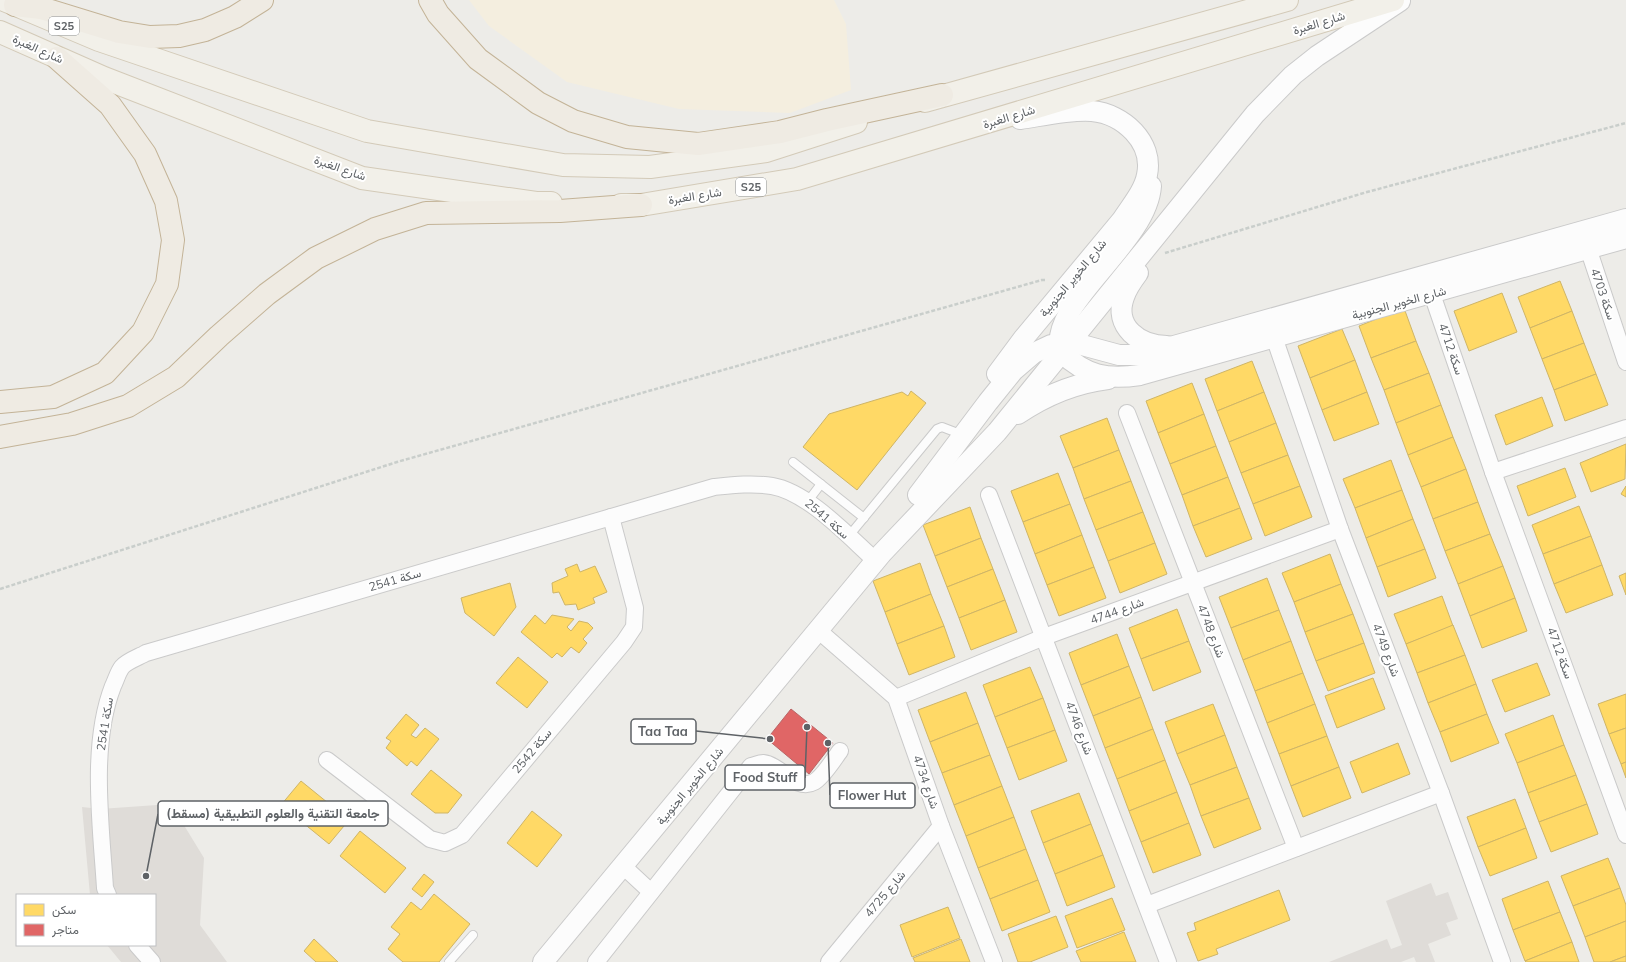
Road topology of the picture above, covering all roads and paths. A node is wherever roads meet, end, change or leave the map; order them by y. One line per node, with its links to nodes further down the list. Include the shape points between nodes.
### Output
1 (262, 0): 6 (highway, via 235,17 206,30 179,36 150,37 119,32 41,8)
2 (430, 0): 9 (highway, via 438,14 478,59 538,103 574,121 627,137 698,144 780,132)
3 (1287, 0): 9 (main road, S25)
4 (1394, 0): 11 (main road, شارع الغبرة / S25)
5 (1402, 0): 12 (street, شارع الخوير الجنوبية, via 1317,56 1293,75 1254,114)
6 (9, 2): 9 (main road, S25, via 118,47 367,131 563,165 650,167 766,150)
7 (0, 32): 8 (main road, شارع الغبرة / S25)
8 (57, 58): 14 (main road, شارع الغبرة / S25, via 362,178 536,203); 26 (highway, via 110,105 145,154 166,201 173,240 167,284 142,332 105,373 53,397)
9 (942, 95)
10 (1626, 123): 18 (path, via 1367,192 1165,252)
11 (981, 125): 13 (street, شارع الخوير الجنوبية, via 1077,111 1107,113 1128,126 1145,148); 14 (main road, شارع الغبرة / S25, via 798,179)
12 (1218, 159): 22 (street, via 1205,184 1130,283 1123,299 1122,315 1126,327 1136,338 1150,344); 23 (street, شارع الخوير الجنوبية)
13 (1147, 175): 23 (street, via 1151,186 1143,214 1117,253 1075,302 1064,322); 29 (street, شارع الخوير الجنوبية, via 1136,199 1122,220 1022,339)
14 (640, 205): 31 (highway, via 560,211 426,213 375,229 316,258 267,294 176,378 128,406 72,424)
15 (1626, 219): 22 (street, شارع الخوير الجنوبية)
16 (1626, 238): 17 (street, شارع الخوير الجنوبية)
17 (1588, 248): 20 (street, شارع الخوير الجنوبية); 24 (street, 4703 سكة)
18 (1161, 256)
19 (1046, 280): 44 (path, via 397,462)
20 (1432, 294): 21 (street, شارع الخوير الجنوبية); 33 (street, سكة 4712)
21 (1274, 337): 25 (street, شارع الخوير الجنوبية, via 1140,375); 40 (street, 4749 شارع)
22 (1181, 345): 23 (street, شارع الخوير الجنوبية, via 1142,355 1120,355)
23 (1063, 346): 25 (street, شارع الخوير الجنوبية, via 1075,364 1096,375); 30 (street, شارع الخوير الجنوبية); 35 (street, via 1034,353 1013,371)
24 (1626, 362)
25 (1114, 378): 30 (street, via 1092,381 1051,395 1031,405)
26 (0, 402)
27 (1127, 413): 43 (street, 4748 شارع)
28 (1626, 428): 33 (street)
29 (955, 432): 35 (street, شارع الخوير الجنوبية); 39 (lane, via 942,426 937,429)
30 (997, 432): 42 (street, شارع الخوير الجنوبية)
31 (0, 437)
32 (793, 462): 34 (lane)
33 (1493, 472): 52 (street, سكة 4712)
34 (822, 484): 37 (lane); 39 (lane)
35 (918, 495): 42 (street, شارع الخوير الجنوبية)
36 (989, 495): 46 (street, 4746 شارع)
37 (808, 501): 38 (street, سكة 2541, via 774,486 751,484 714,487); 41 (street, سكة 2541)
38 (611, 517): 49 (street, سكة 2542, via 635,608 634,627 462,835 445,843 430,839); 56 (street, سكة 2541, via 146,653 123,666 109,695 101,740 100,818)
39 (864, 518): 41 (lane)
40 (1340, 529): 43 (street, 4744 شارع); 50 (street, 4749 شارع)
41 (848, 536): 42 (street, سكة 2541)
42 (879, 557): 45 (street, شارع الخوير الجنوبية)
43 (1192, 584): 46 (street, 4744 شارع); 53 (street, 4748 شارع)
44 (0, 589)
45 (819, 630): 47 (street, 4734 شارع); 54 (street, شارع الخوير الجنوبية)
46 (1044, 637): 47 (street, 4744 شارع); 57 (street, 4746 شارع)
47 (896, 698): 51 (street, 4734 شارع)
48 (840, 751): 55 (street, via 816,781 809,784 799,783 772,766 762,763 751,766)
49 (328, 760)
50 (1442, 793): 53 (street); 67 (street, 4749 شارع)
51 (941, 826): 64 (street, 4725 شارع); 65 (street, 4734 شارع)
52 (1626, 835)
53 (1296, 848): 57 (street)
54 (623, 866): 55 (street); 62 (street, شارع الخوير الجنوبية)
55 (651, 892): 63 (street)
56 (108, 894)
57 (1147, 905): 66 (street, 4746 شارع)
58 (473, 935): 61 (lane)
59 (138, 946): 60 (street)
60 (152, 962)
61 (449, 962)
62 (544, 962)
63 (596, 962)
64 (829, 962)
65 (994, 962)
66 (1168, 962)
67 (1502, 962)

